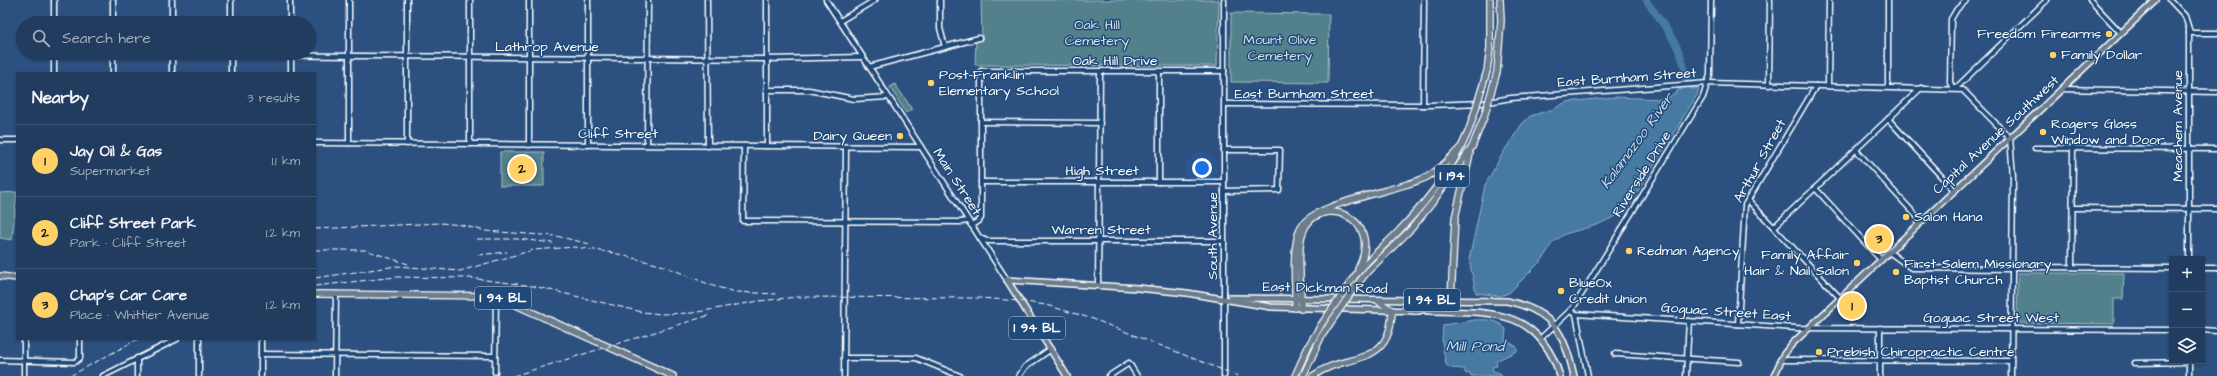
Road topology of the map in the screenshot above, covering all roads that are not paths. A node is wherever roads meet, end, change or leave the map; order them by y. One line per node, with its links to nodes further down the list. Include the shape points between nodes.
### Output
1 (54, 0): 30 (street)
2 (113, 0): 31 (street)
3 (172, 0): 32 (street)
4 (232, 0): 33 (street)
5 (290, 0): 34 (street)
6 (349, 0): 42 (street)
7 (408, 0): 43 (street)
8 (470, 0): 44 (street)
9 (529, 0): 45 (street)
10 (588, 0): 46 (street)
11 (648, 0): 47 (street)
12 (707, 0): 48 (street)
13 (767, 0): 50 (street)
14 (826, 0): 35 (street, Main Street)
15 (875, 0): 35 (street)
16 (940, 0): 40 (street, via 940,28)
17 (1224, 0): 57 (street, South Avenue)
18 (1424, 0): 78 (street)
19 (1490, 0): 96 (highway, I 194, bridge, via 1490,48 1486,72 1473,118)
20 (1500, 0): 97 (highway, I 194, bridge, via 1501,28 1497,72)
21 (1711, 0): 65 (street, Riverside Drive)
22 (1770, 0): 66 (street)
23 (1829, 0): 68 (street)
24 (1888, 0): 69 (street)
25 (1967, 0): 71 (street, via 1957,9 1950,26 1950,83)
26 (2047, 0): 71 (street)
27 (2090, 0): 36 (street)
28 (2156, 0): 36 (main road, Capital Avenue Southwest)
29 (2170, 0): 37 (street, Meachem Avenue, via 2186,19)
30 (54, 16)
31 (113, 16)
32 (172, 16)
33 (231, 16)
34 (290, 16)
35 (840, 21): 49 (street, Main Street)
36 (2121, 33): 72 (main road, Capital Avenue Southwest)
37 (2189, 33): 38 (street); 74 (street, Meachem Avenue)
38 (2217, 33)
39 (979, 38): 40 (street)
40 (945, 47): 56 (street)
41 (316, 55): 42 (street, Lathrop Avenue)
42 (349, 56): 43 (street, Lathrop Avenue); 86 (street)
43 (407, 56): 44 (street, Lathrop Avenue); 87 (street)
44 (470, 57): 45 (street, Lathrop Avenue); 88 (street)
45 (529, 58): 46 (street, Lathrop Avenue); 89 (street)
46 (588, 58): 47 (street, Lathrop Avenue); 90 (street)
47 (648, 58): 48 (street, Lathrop Avenue); 91 (street)
48 (707, 58): 50 (street, Lathrop Avenue); 92 (street)
49 (863, 58): 50 (street, Lathrop Avenue); 56 (street, Main Street)
50 (767, 59): 73 (street)
51 (54, 60): 58 (street)
52 (113, 60): 59 (street)
53 (172, 60): 60 (street)
54 (231, 60): 61 (street)
55 (291, 60): 62 (street)
56 (869, 66): 76 (street, Main Street)
57 (1224, 71): 64 (street, Oak Hill Drive); 77 (street, South Avenue)
58 (54, 72)
59 (113, 72)
60 (172, 72)
61 (231, 72)
62 (291, 72)
63 (1100, 72): 64 (street, Oak Hill Drive); 80 (street, Oak Hill Drive, via 981,71); 81 (street)
64 (1159, 72): 107 (street)
65 (1708, 83): 66 (street, East Burnham Street); 78 (street, East Burnham Street); 148 (street, Riverside Drive, via 1698,106)
66 (1769, 85): 67 (street, East Burnham Street)
67 (1816, 86): 68 (street, East Burnham Street); 112 (street, Arthur Street)
68 (1828, 86): 69 (street, East Burnham Street)
69 (1888, 87): 70 (street, East Burnham Street)
70 (1921, 88): 71 (street, East Burnham Street); 79 (street)
71 (1955, 89): 82 (street, East Burnham Street, via 1967,92)
72 (2062, 89): 74 (street); 82 (main road, Capital Avenue Southwest)
73 (766, 90): 76 (street, via 809,90 854,99); 94 (street)
74 (2189, 91): 75 (street); 101 (street, Meachem Avenue)
75 (2217, 92)
76 (888, 97): 95 (street, Main Street)
77 (1225, 104): 78 (street, East Burnham Street); 103 (street, South Avenue)
78 (1423, 105)
79 (1888, 119): 104 (street); 111 (street)
80 (981, 122): 81 (street); 105 (street)
81 (1100, 123): 106 (street)
82 (2010, 138): 111 (main road, Capital Avenue Southwest); 127 (street, via 2013,177)
83 (0, 140): 84 (street)
84 (16, 140)
85 (316, 143): 86 (street, Cliff Street)
86 (349, 143): 87 (street, Cliff Street)
87 (407, 144): 88 (street, Cliff Street)
88 (470, 144): 89 (street, Cliff Street)
89 (529, 144): 90 (street, Cliff Street)
90 (588, 145): 91 (street, Cliff Street)
91 (647, 146): 92 (street, Cliff Street)
92 (708, 146): 93 (street, Cliff Street)
93 (744, 146): 94 (street, Cliff Street); 116 (street, via 743,221)
94 (767, 146): 98 (street, Cliff Street)
95 (921, 147): 98 (street, Cliff Street); 118 (street, Main Street)
96 (1461, 147): 131 (highway, I 194, via 1434,189 1410,219); 141 (highway, via 1439,170 1404,186 1320,210 1302,224 1296,246)
97 (1472, 147): 142 (highway, via 1455,218); 198 (highway, I 194, bridge, via 1411,229 1355,287 1321,338)
98 (846, 148): 116 (street)
99 (2035, 148): 100 (street)
100 (2073, 148): 101 (street); 113 (street)
101 (2188, 148): 102 (street); 114 (street, Meachem Avenue)
102 (2217, 149)
103 (1224, 150): 108 (street, South Avenue); 110 (street, via 1280,150 1279,190)
104 (1856, 150): 109 (street); 117 (street)
105 (981, 182): 106 (street, High Street); 118 (street, via 981,218)
106 (1100, 182): 107 (street, High Street); 121 (street)
107 (1159, 182): 108 (street, High Street)
108 (1224, 182): 110 (street, South Avenue)
109 (1815, 188): 119 (street); 125 (street)
110 (1224, 191): 122 (street, South Avenue)
111 (1955, 191): 117 (main road, Capital Avenue Southwest)
112 (1748, 200): 119 (street); 151 (street, Arthur Street, via 1744,211)
113 (2073, 208): 114 (street); 126 (street)
114 (2189, 209): 115 (street); 124 (street, Meachem Avenue)
115 (2217, 209)
116 (845, 222): 118 (street); 171 (street)
117 (1922, 222): 123 (main road, Capital Avenue Southwest)
118 (969, 223): 120 (street, Main Street)
119 (1774, 227): 139 (street)
120 (979, 238): 121 (street, Warren Street, via 987,241); 134 (street, Main Street)
121 (1099, 241): 122 (street, Warren Street); 135 (street)
122 (1224, 241): 140 (street, South Avenue)
123 (1890, 252): 125 (main road, Capital Avenue Southwest); 127 (street, via 1911,268)
124 (2189, 256)
125 (1881, 260): 139 (main road, Capital Avenue Southwest)
126 (2072, 267): 127 (street); 128 (street)
127 (2012, 268): 155 (street)
128 (2169, 268)
129 (2205, 268): 130 (street)
130 (2217, 268)
131 (1355, 274): 141 (highway, via 1365,251 1364,234 1351,218 1335,212 1325,213 1307,224 1301,242); 197 (highway, I 194, bridge, via 1309,345)
132 (0, 276): 133 (highway)
133 (16, 278)
134 (1008, 280): 135 (main road, East Dickman Road / I 94 BL); 165 (main road, Main Street / I 94 BL)
135 (1098, 284): 140 (main road, East Dickman Road / I 94 BL)
136 (316, 294): 137 (highway, I 94 BL)
137 (336, 294): 138 (highway, I 94 BL); 168 (street)
138 (496, 296): 169 (street); 189 (highway, I 94 BL)
139 (1840, 298): 153 (main road, Capital Avenue Southwest)
140 (1224, 299): 141 (main road, East Dickman Road / I 94 BL); 144 (main road, East Dickman Road / I 94 BL); 196 (street, South Avenue)
141 (1298, 300): 143 (main road, East Dickman Road / I 94 BL); 144 (highway); 145 (highway)
142 (1451, 300): 143 (main road, East Dickman Road / I 94 BL); 147 (highway, via 1444,306); 152 (main road, East Dickman Road / I 94 BL, via 1497,300 1518,303)
143 (1378, 301): 146 (highway)
144 (1295, 308): 145 (main road, East Dickman Road / I 94 BL)
145 (1301, 309): 146 (main road, East Dickman Road / I 94 BL)
146 (1392, 310): 147 (main road, East Dickman Road / I 94 BL); 199 (highway, via 1386,339 1374,353 1322,370)
147 (1415, 310): 159 (main road, East Dickman Road / I 94 BL, via 1495,313 1518,321)
148 (1570, 311): 149 (street, Goguac Street East); 152 (street, Riverside Drive)
149 (1576, 314): 150 (street, Goguac Street East); 202 (street)
150 (1689, 321): 151 (street, Goguac Street East); 172 (street)
151 (1738, 324): 153 (street, Goguac Street East)
152 (1556, 326): 159 (street, Riverside Drive); 201 (main road, East Dickman Road / I 94 BL, via 1567,347)
153 (1809, 328): 154 (street, Goguac Street West); 175 (main road, Capital Avenue Southwest, via 1789,347)
154 (1880, 328): 155 (street, Goguac Street West); 176 (street)
155 (2012, 329): 156 (street, Goguac Street West); 177 (street)
156 (2169, 330)
157 (2205, 330): 158 (street)
158 (2217, 330)
159 (1540, 339): 200 (main road, East Dickman Road / I 94 BL, via 1552,356)
160 (24, 340): 174 (street)
161 (80, 340): 174 (street, via 78,360)
162 (175, 340): 170 (street)
163 (199, 340): 186 (street)
164 (261, 340): 166 (street)
165 (1050, 349): 192 (street, via 1025,367); 193 (main road, Main Street / I 94 BL)
166 (261, 354): 168 (street); 187 (street)
167 (1615, 354): 172 (street)
168 (335, 355): 169 (street); 188 (street)
169 (495, 356): 182 (street)
170 (137, 358): 184 (street); 185 (street)
171 (844, 358): 190 (street); 191 (street, via 916,358)
172 (1687, 359): 178 (street); 203 (street)
173 (0, 360): 174 (street)
174 (24, 360): 183 (street)
175 (1780, 360): 176 (street); 204 (main road, Capital Avenue Southwest)
176 (1880, 361): 177 (street); 205 (street)
177 (2011, 361): 206 (street)
178 (1739, 362)
179 (2169, 362): 180 (street)
180 (2135, 363)
181 (2189, 364): 207 (street)
182 (495, 372)
183 (24, 376)
184 (103, 376)
185 (137, 376)
186 (199, 376)
187 (261, 376)
188 (335, 376)
189 (673, 376)
190 (844, 376)
191 (960, 376)
192 (1019, 376)
193 (1067, 376)
194 (1109, 376): 195 (street, via 1129,363)
195 (1137, 376)
196 (1224, 376)
197 (1295, 376)
198 (1303, 376)
199 (1313, 376)
200 (1560, 376)
201 (1574, 376)
202 (1588, 376)
203 (1686, 376)
204 (1774, 376)
205 (1880, 376)
206 (2011, 376)
207 (2189, 376)

